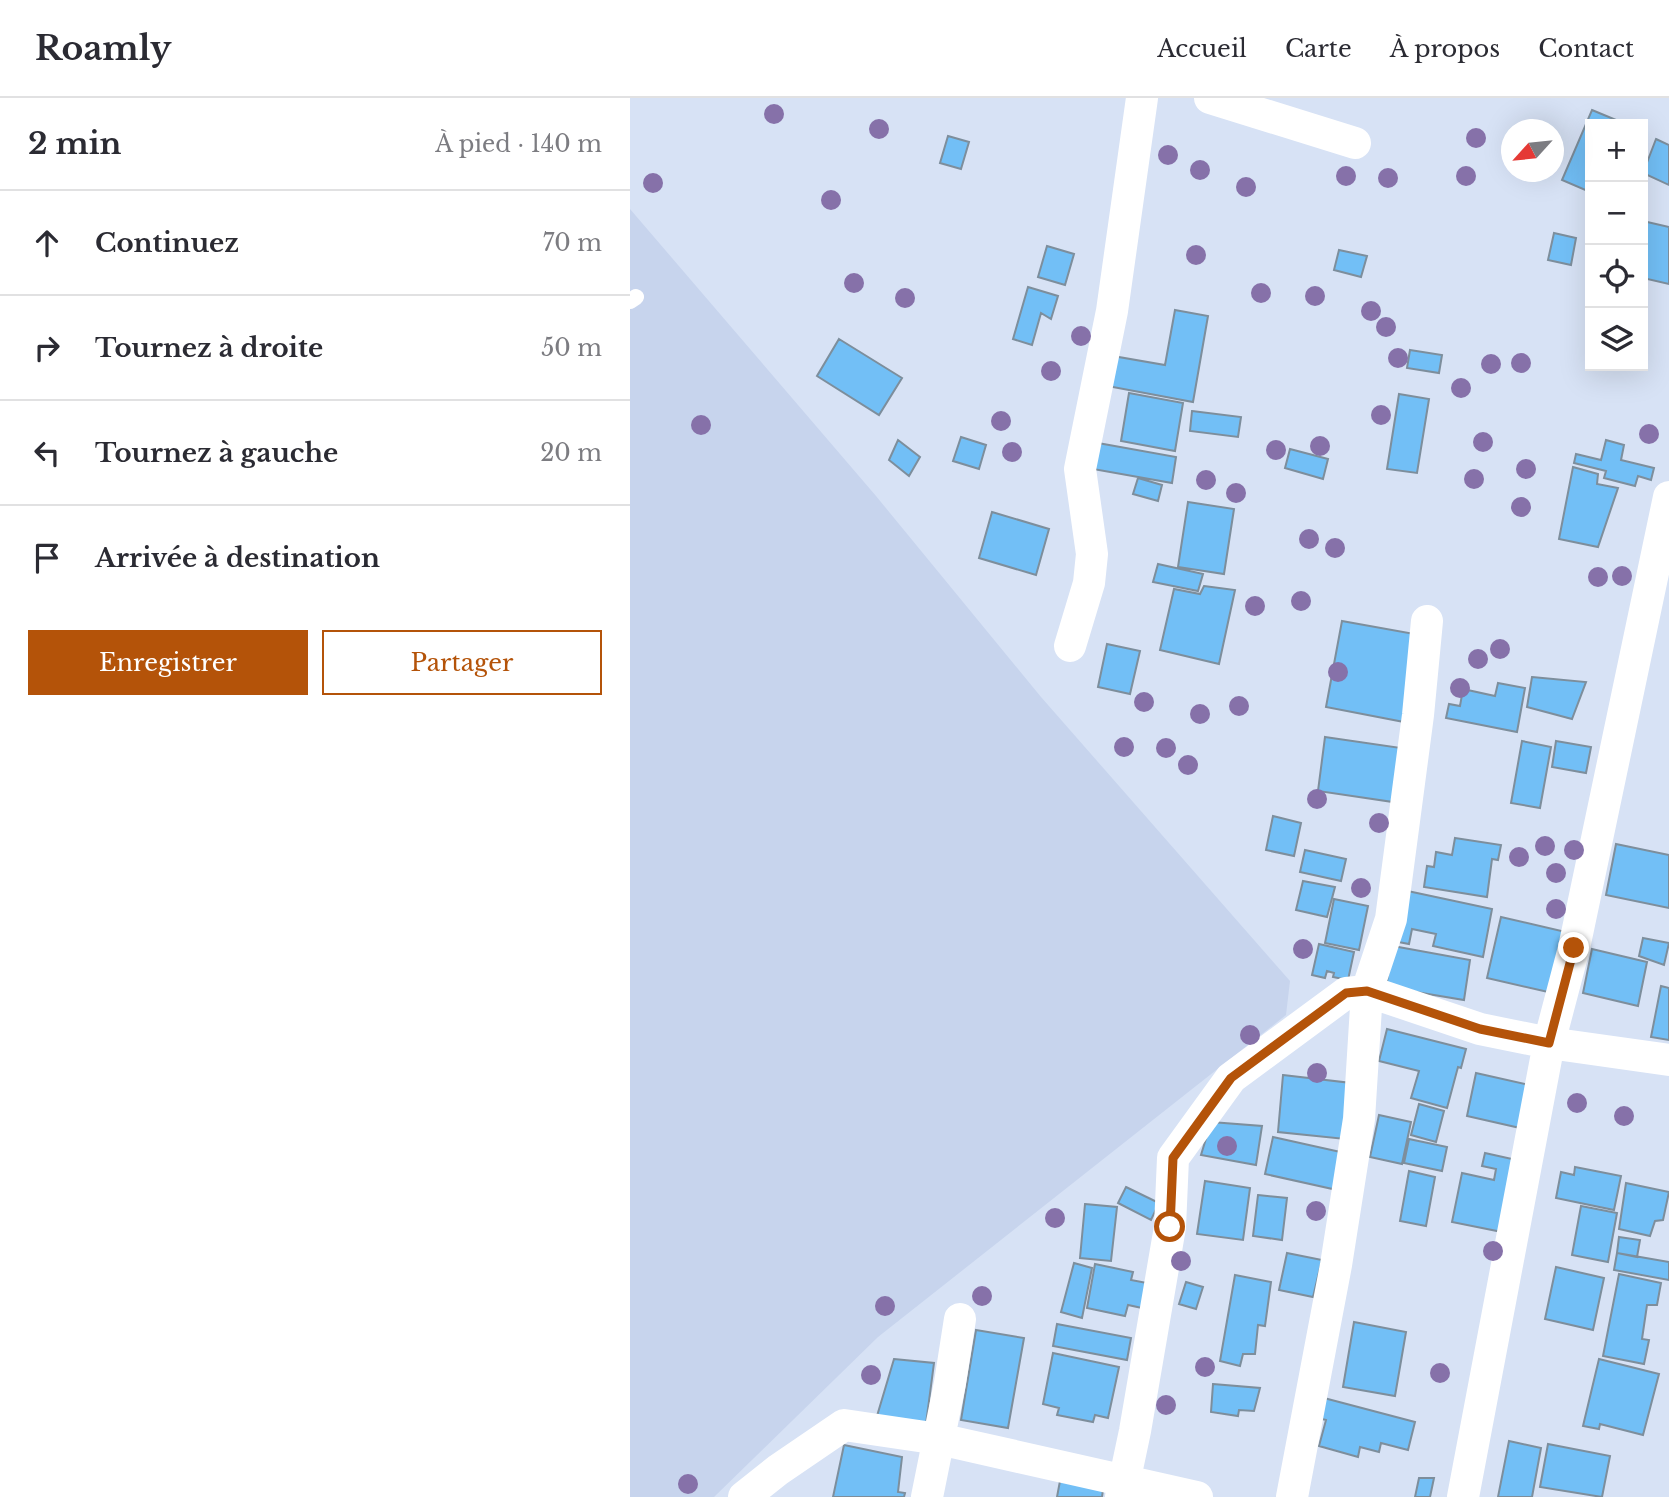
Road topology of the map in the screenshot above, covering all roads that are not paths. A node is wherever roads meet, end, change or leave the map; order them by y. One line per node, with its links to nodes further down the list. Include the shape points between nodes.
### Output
1 (1142, 98): 6 (street, via 1112,311 1080,469 1092,554)
2 (1210, 98): 3 (street)
3 (1355, 143)
4 (1669, 497): 8 (street, via 1574,948)
5 (1427, 621): 7 (street, via 1391,919)
6 (1070, 646)
7 (1367, 991): 8 (street, via 1480,1029); 12 (street, via 1346,993 1231,1078 1173,1158 1170,1227); 16 (street, via 1359,1119)
8 (1549, 1043): 9 (street); 17 (street)
9 (1669, 1059)
10 (960, 1320): 11 (street)
11 (939, 1439): 12 (street); 13 (street, via 844,1425); 14 (street)
12 (1124, 1489): 15 (street)
13 (744, 1497)
14 (927, 1497)
15 (1197, 1497)
16 (1292, 1497)
17 (1463, 1497)

